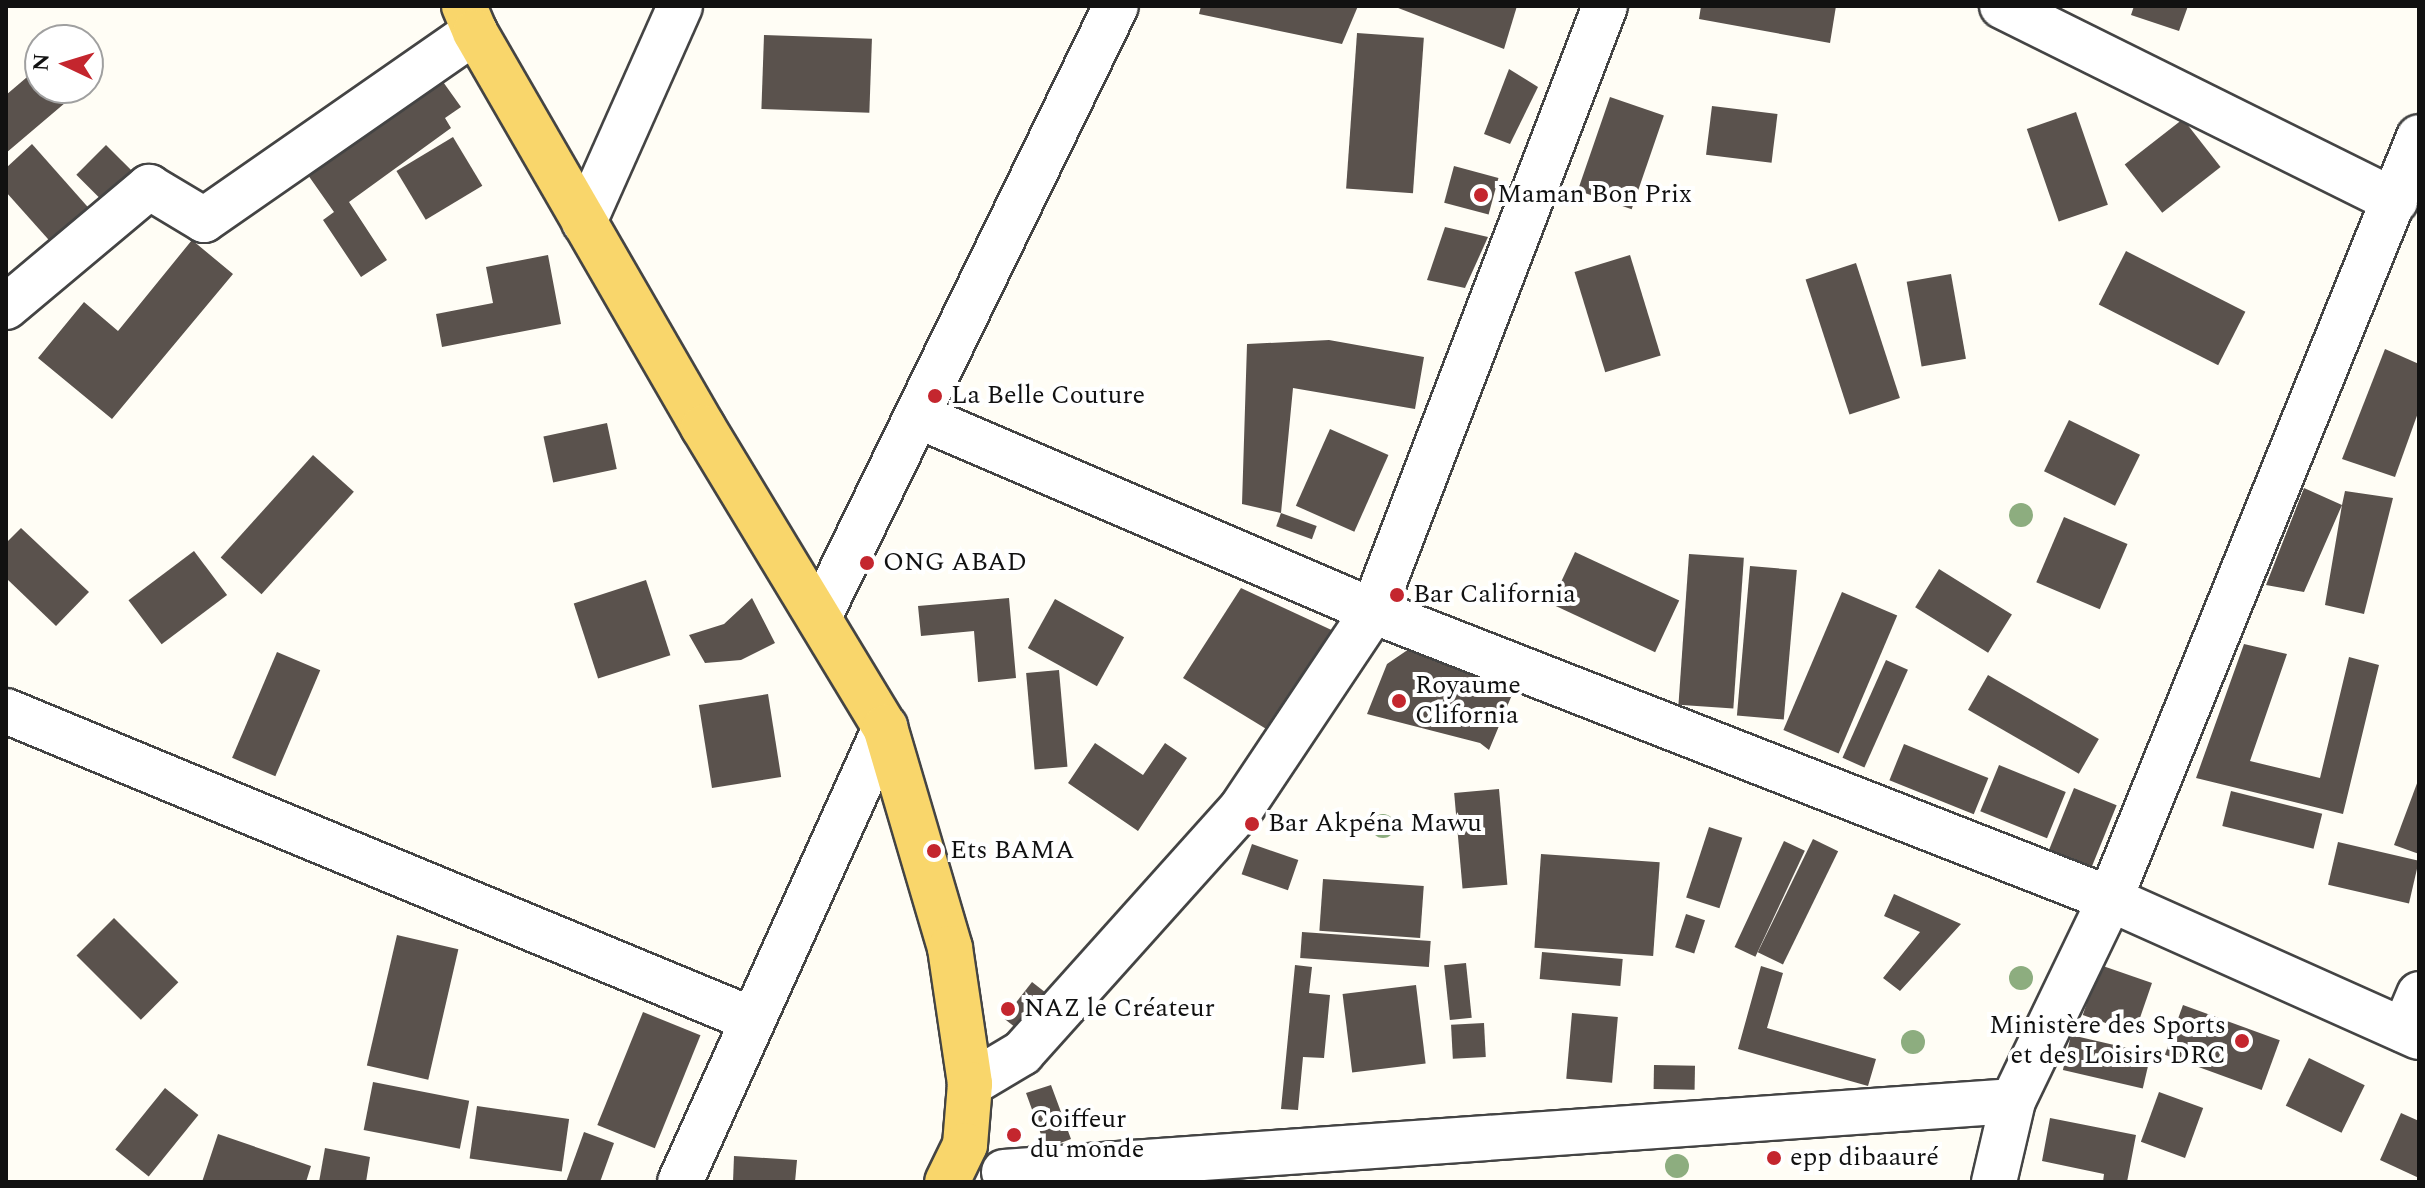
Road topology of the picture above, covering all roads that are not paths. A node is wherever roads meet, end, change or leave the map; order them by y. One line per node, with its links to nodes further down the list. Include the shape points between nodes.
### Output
1 (680, 6): 8 (street)
2 (1116, 6): 10 (street)
3 (1605, 6): 11 (street)
4 (2002, 6): 7 (street)
5 (469, 19): 8 (main road); 9 (street, via 204,220 149,187)
6 (2419, 137): 7 (street)
7 (2395, 201): 15 (street)
8 (584, 222): 12 (main road)
9 (6, 307)
10 (918, 416): 11 (street); 12 (street)
11 (1373, 611): 15 (street); 18 (street, via 1241,809 1022,1053)
12 (819, 617): 14 (main road)
13 (6, 711): 16 (street)
14 (885, 727): 16 (street); 18 (main road, via 950,948)
15 (2110, 899): 17 (street); 19 (street)
16 (753, 1020): 22 (street)
17 (2414, 1020)
18 (970, 1084): 20 (main road)
19 (2013, 1101): 21 (street); 23 (street)
20 (956, 1164): 21 (street)
21 (1007, 1177)
22 (680, 1182)
23 (1994, 1182)

